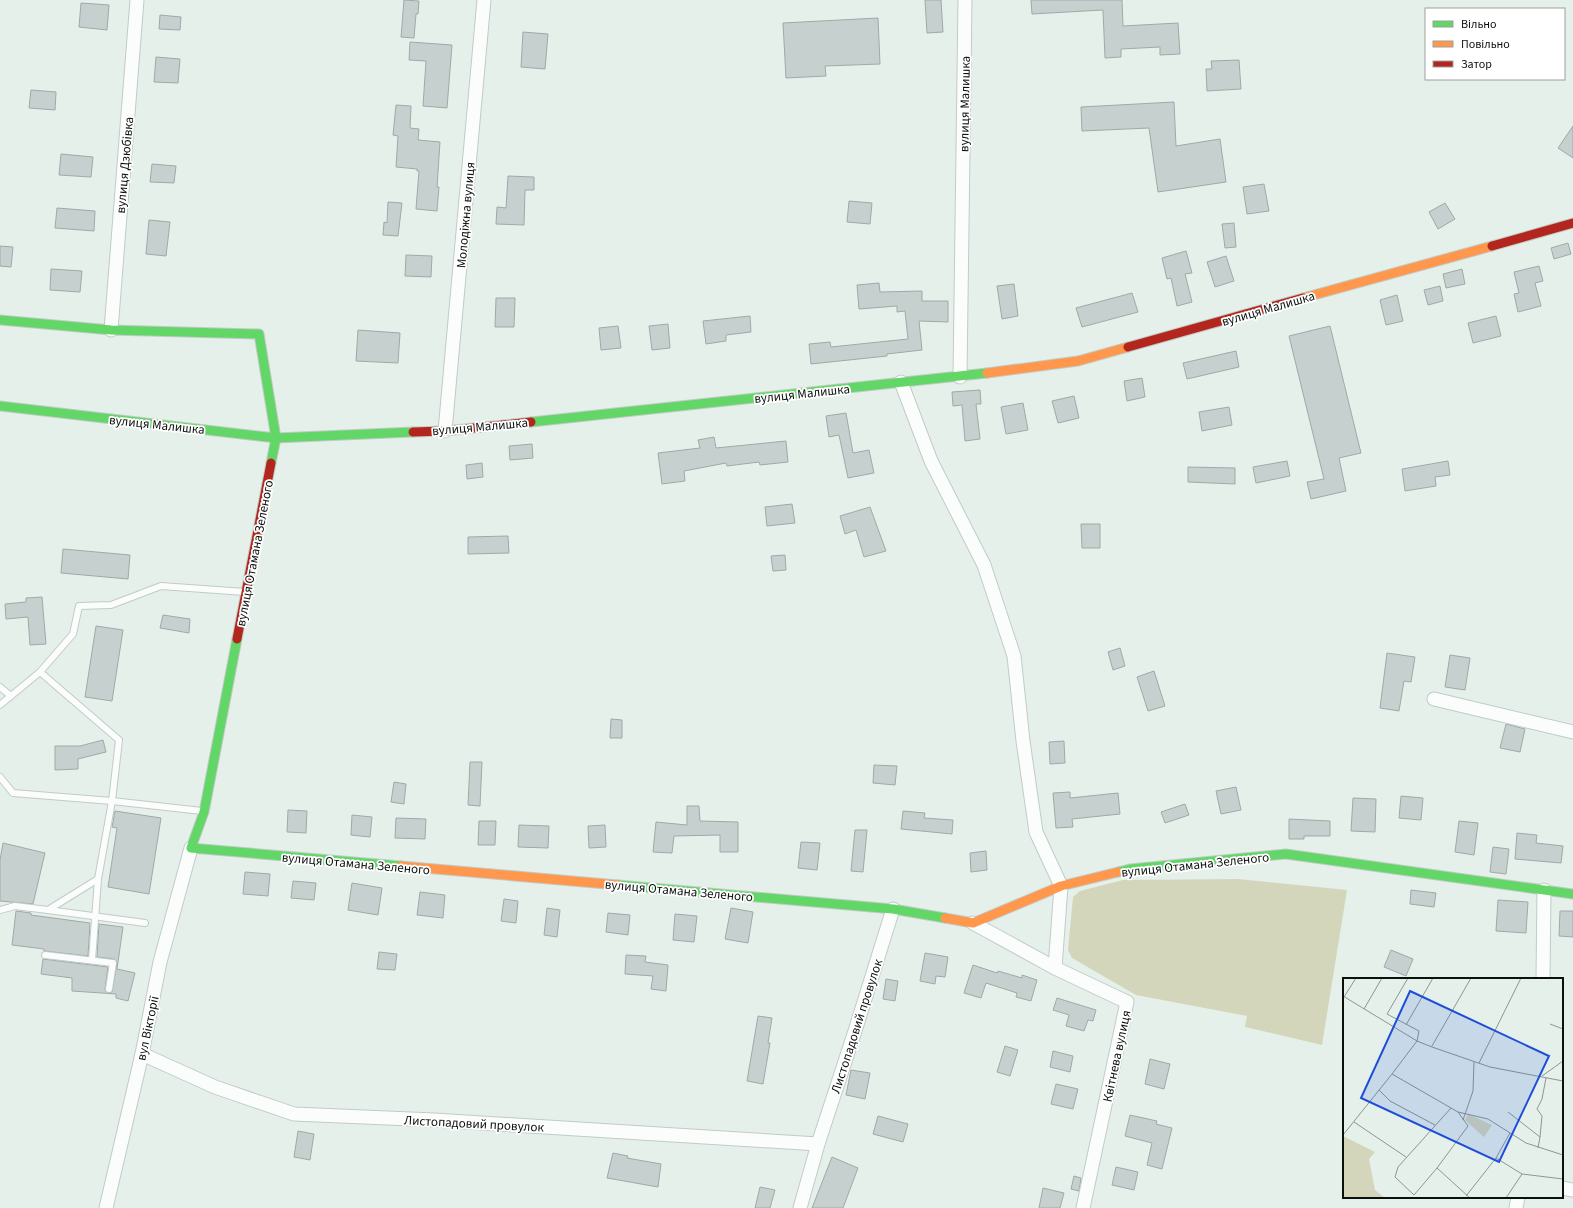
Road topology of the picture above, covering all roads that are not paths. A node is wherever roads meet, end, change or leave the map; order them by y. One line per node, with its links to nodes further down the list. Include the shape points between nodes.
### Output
1 (137, 0): 6 (street, вулиця Дзюбівка)
2 (484, 0): 10 (street, Молодіжна вулиця)
3 (965, 0): 7 (street, вулиця Малишка)
4 (1573, 223): 7 (street, вулиця Малишка, via 1078,361)
5 (0, 320): 6 (street)
6 (111, 330): 11 (street, via 259,334)
7 (960, 377): 8 (street, вулиця Малишка)
8 (901, 382): 10 (street, вулиця Малишка); 24 (street, via 931,461 984,565 1014,656 1036,832)
9 (0, 406): 11 (street, вулиця Малишка)
10 (445, 431): 11 (street, вулиця Малишка)
11 (276, 438): 12 (street, вулиця Отамана Зеленого)
12 (246, 592): 13 (lane, via 161,586 111,604 79,606 73,634); 21 (street, вулиця Отамана Зеленого)
13 (40, 672): 15 (lane); 20 (lane, via 119,740)
14 (0, 687): 15 (lane)
15 (11, 696): 17 (lane)
16 (1434, 699): 18 (street)
17 (0, 705)
18 (1573, 732)
19 (0, 778): 20 (lane, via 12,793)
20 (112, 801): 21 (lane); 23 (lane)
21 (204, 812): 22 (street, вулиця Отамана Зеленого)
22 (191, 848): 27 (street, вулиця Отамана Зеленого); 38 (street, вул Вікторії, via 160,962)
23 (98, 879): 29 (lane); 30 (lane)
24 (1061, 886): 25 (street, вулиця Отамана Зеленого, via 1130,869 1286,854); 32 (street, вулиця Отамана Зеленого); 35 (street)
25 (1544, 890): 26 (street, вулиця Отамана Зеленого); 36 (street)
26 (1573, 894)
27 (893, 908): 32 (street, вулиця Отамана Зеленого); 39 (street, Листопадовий провулок)
28 (0, 910): 29 (lane, via 15,906)
29 (48, 910): 30 (lane)
30 (96, 916): 31 (lane); 34 (lane)
31 (146, 923)
32 (973, 923): 35 (street, Квітнева вулиця)
33 (45, 955): 34 (lane)
34 (92, 960): 37 (lane, via 113,962)
35 (1055, 968): 45 (street, Квітнева вулиця, via 1127,1002)
36 (1543, 978)
37 (109, 989)
38 (142, 1054): 39 (street, Листопадовий провулок, via 215,1087 294,1114 434,1120); 43 (street, вул Вікторії)
39 (818, 1144): 44 (street, Листопадовий провулок)
40 (1563, 1188): 41 (street)
41 (1573, 1190)
42 (1518, 1198): 46 (street)
43 (106, 1208)
44 (800, 1208)
45 (1083, 1208)
46 (1516, 1208)

